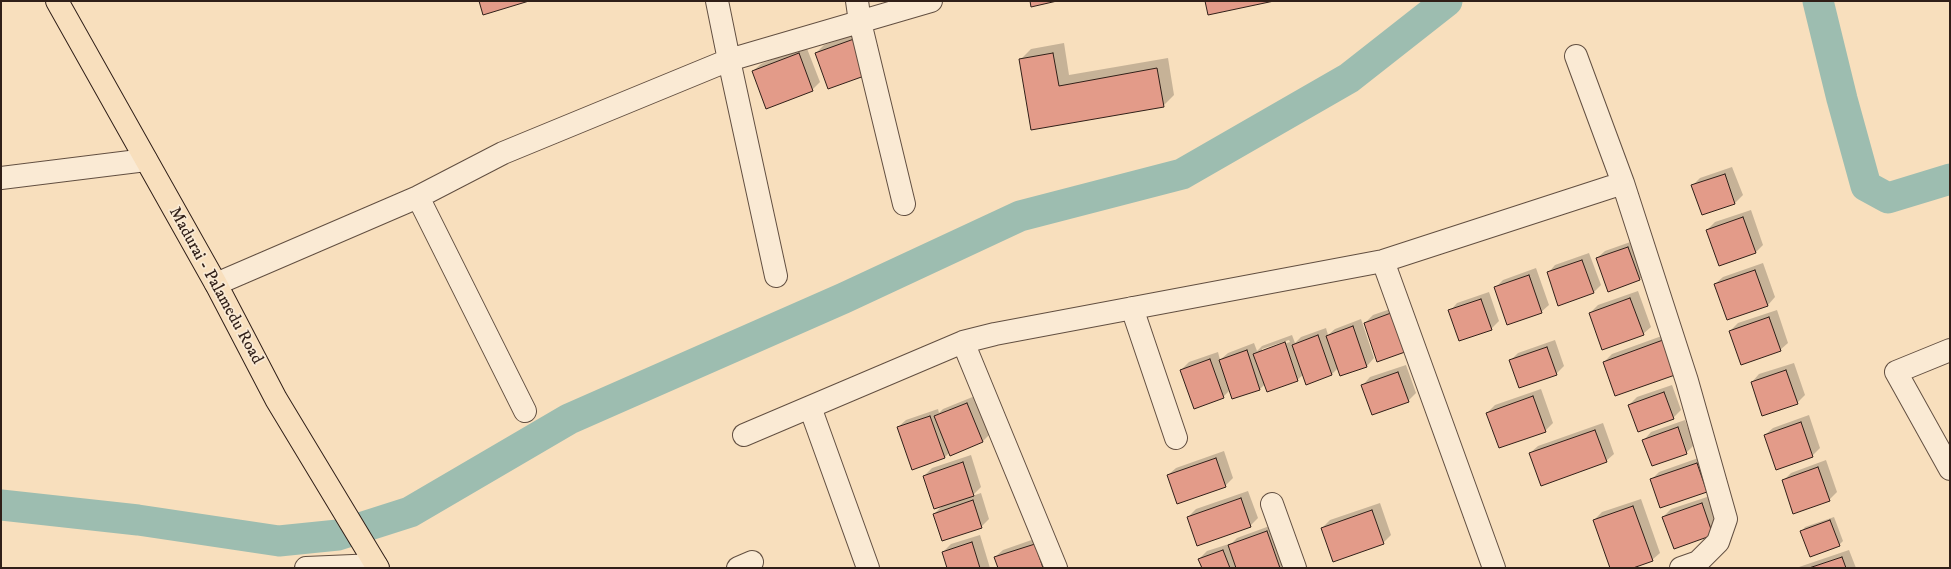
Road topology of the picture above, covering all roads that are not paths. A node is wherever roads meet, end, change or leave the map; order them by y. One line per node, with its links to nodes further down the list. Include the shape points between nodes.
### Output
1 (57, 1): 7 (main road, Madurai - Palamedu Road)
2 (717, 1): 6 (street)
3 (931, 1): 4 (street)
4 (858, 11): 6 (street); 11 (street)
5 (1576, 56): 9 (street)
6 (729, 60): 10 (street, via 503,153); 13 (street)
7 (146, 160): 8 (street); 14 (main road, Madurai - Palamedu Road)
8 (1, 178)
9 (1623, 183): 12 (street); 30 (street, via 1687,381 1726,519 1718,542 1698,562)
10 (418, 197): 14 (street); 19 (street)
11 (904, 204)
12 (1383, 261): 15 (street); 29 (street)
13 (776, 276)
14 (216, 284): 24 (main road, Madurai - Palamedu Road, via 276,399)
15 (1132, 308): 16 (street); 21 (street)
16 (963, 342): 18 (street); 27 (street)
17 (1950, 350): 22 (street, via 1896,372)
18 (810, 407): 20 (street); 26 (street)
19 (525, 411)
20 (744, 435)
21 (1176, 438)
22 (1950, 469)
23 (1272, 504): 28 (street)
24 (376, 565): 25 (street)
25 (306, 568)
26 (868, 568)
27 (1056, 568)
28 (1295, 568)
29 (1494, 568)
30 (1681, 568)

